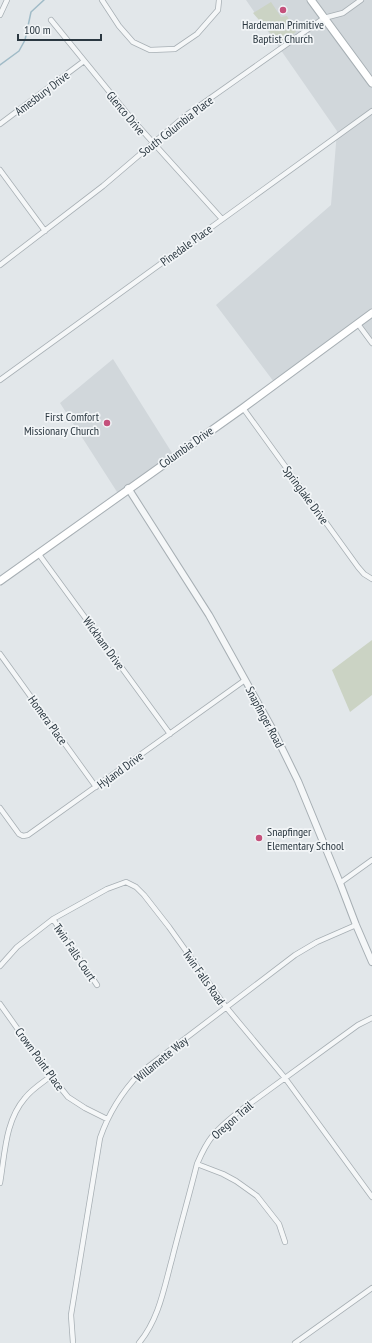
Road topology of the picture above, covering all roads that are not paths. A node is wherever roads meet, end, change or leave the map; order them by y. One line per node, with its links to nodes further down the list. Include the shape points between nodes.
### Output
1 (7, 0): 6 (street)
2 (102, 0): 3 (street, via 133,42 150,50 175,49 198,34 218,10)
3 (219, 0)
4 (311, 0): 7 (main road)
5 (361, 0): 7 (street, South Columbia Place, via 343,14)
6 (0, 15)
7 (324, 18): 10 (main road); 13 (street, South Columbia Place, via 185,116)
8 (52, 20): 9 (street, Glenco Drive)
9 (84, 61): 12 (street, Amesbury Drive); 13 (street, Glenco Drive)
10 (372, 84)
11 (372, 111): 15 (street, Pinedale Place)
12 (0, 124)
13 (152, 143): 15 (street, Glenco Drive); 16 (street, South Columbia Place, via 103,186)
14 (0, 170): 16 (street)
15 (222, 219): 21 (street, Pinedale Place)
16 (45, 231): 17 (street, South Columbia Place)
17 (0, 265)
18 (372, 313): 19 (main road, Columbia Drive)
19 (358, 324): 20 (street); 22 (main road, Columbia Drive)
20 (372, 343)
21 (0, 380)
22 (243, 408): 23 (main road, Columbia Drive); 25 (street, Springlake Drive, via 358,567)
23 (128, 488): 24 (main road, Columbia Drive); 28 (street, Snapfinger Road, via 209,614)
24 (38, 553): 26 (main road, Columbia Drive); 29 (street, Wickham Drive)
25 (372, 578)
26 (0, 580)
27 (0, 654): 30 (street, Homera Place)
28 (245, 680): 29 (street, Hyland Drive); 33 (street, Snapfinger Road, via 297,779)
29 (170, 734): 30 (street, Hyland Drive)
30 (96, 787): 31 (street, Hyland Drive, via 28,836 19,834)
31 (0, 808)
32 (372, 860): 33 (street)
33 (340, 883): 35 (street, Snapfinger Road)
34 (53, 919): 37 (street, Twin Falls Road, via 17,947); 38 (street, Twin Falls Court); 40 (street, Twin Falls Road, via 115,886 126,882 136,887 165,922)
35 (356, 924): 36 (street, Snapfinger Road); 40 (street, Willamette Way, via 295,955)
36 (372, 962)
37 (0, 966)
38 (97, 985)
39 (0, 1004): 42 (street, Crown Point Place)
40 (226, 1007): 43 (street, Twin Falls Road); 44 (street, Willamette Way, via 140,1073)
41 (372, 1018): 43 (street, Oregon Trail, via 352,1029)
42 (51, 1076): 44 (street, Crown Point Place, via 68,1098); 46 (street, via 25,1097 11,1121)
43 (285, 1078): 45 (street, Oregon Trail, via 215,1132 205,1145); 47 (street, Twin Falls Road)
44 (107, 1119): 50 (street, Willamette Way, via 100,1138 71,1315)
45 (198, 1164): 48 (street, via 236,1181 257,1196 279,1224); 51 (street, Oregon Trail, via 164,1292 154,1322)
46 (0, 1183)
47 (372, 1197)
48 (285, 1242)
49 (372, 1288): 52 (street)
50 (73, 1343)
51 (140, 1343)
52 (295, 1343)

